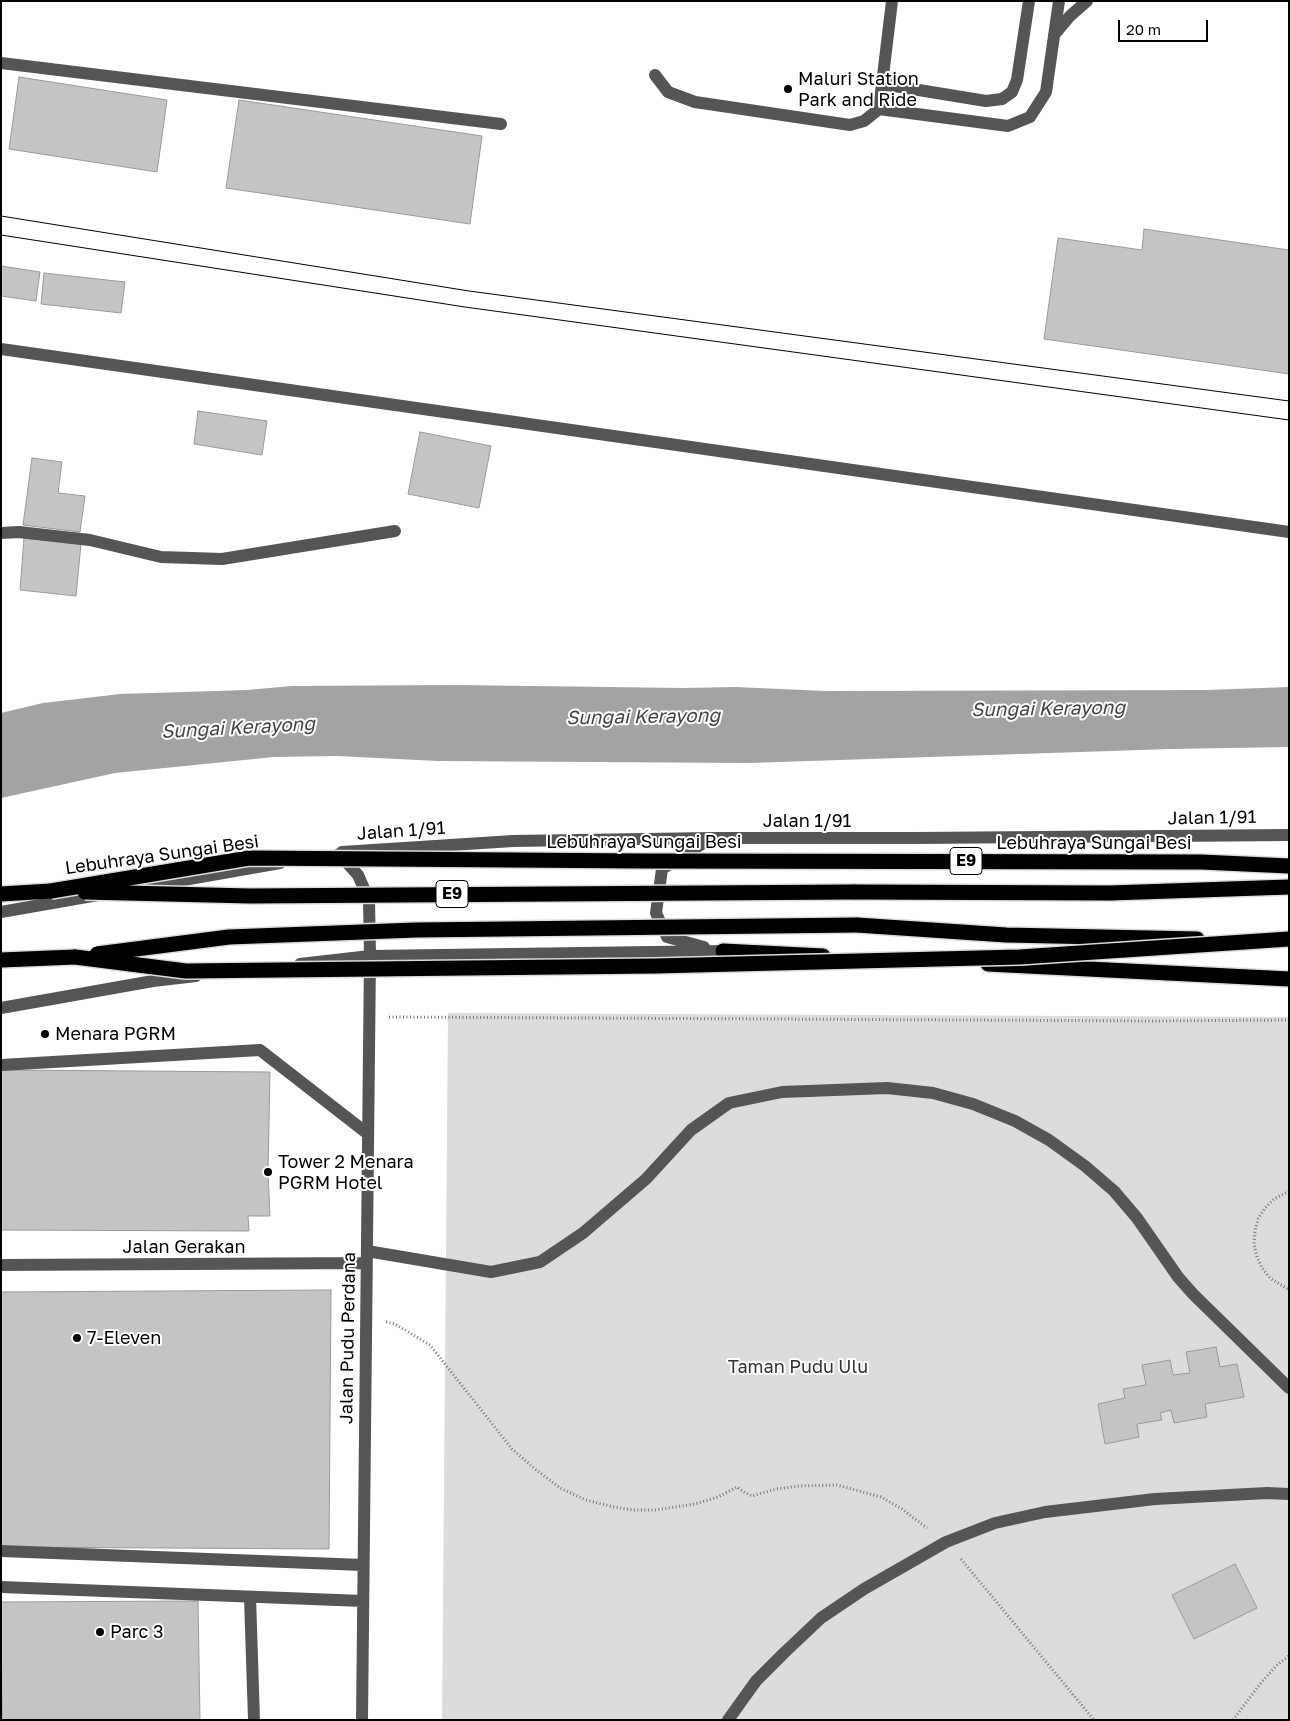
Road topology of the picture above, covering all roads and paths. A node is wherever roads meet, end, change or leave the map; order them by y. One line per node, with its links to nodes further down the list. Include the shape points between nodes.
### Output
1 (892, 1): 10 (street)
2 (1019, 1): 6 (street)
3 (1029, 1): 6 (street)
4 (1059, 1): 7 (street)
5 (1087, 1): 7 (street)
6 (1027, 15): 10 (street, via 1017,80 1012,92 1002,99 986,101)
7 (1053, 36): 11 (street, via 1046,92 1030,117 1008,126)
8 (1, 63): 12 (street)
9 (655, 75): 11 (street, via 668,92 695,102 850,125 864,121)
10 (882, 84): 11 (street)
11 (879, 109)
12 (501, 124)
13 (1, 349): 15 (street)
14 (395, 531): 16 (street, via 222,558 161,557 90,540)
15 (1289, 532)
16 (1, 533)
17 (1289, 834): 18 (street, Jalan 1/91)
18 (711, 838): 19 (street, Jalan 1/91, via 513,841); 26 (street, via 662,869 656,913 667,937)
19 (338, 853): 24 (street, Jalan 1/91); 27 (street, Jalan Pudu Perdana, via 358,875 369,900)
20 (1289, 866): 22 (highway, Lebuhraya Sungai Besi / E9, bridge, via 1201,862 249,858)
21 (1289, 887): 22 (highway, E9, bridge, via 1110,893 250,896)
22 (51, 890): 23 (highway, Lebuhraya Sungai Besi / E9)
23 (1, 894)
24 (1, 912)
25 (1289, 940): 28 (highway, E9, bridge, via 1006,935 857,925 416,930 229,937); 30 (highway, E9, bridge, via 1020,957)
26 (723, 951): 27 (street); 30 (highway)
27 (370, 956): 32 (street, via 153,981); 33 (street, Jalan Pudu Perdana)
28 (75, 957): 29 (highway, E9); 30 (highway, E9, bridge, via 186,971)
29 (1, 960)
30 (902, 960): 31 (highway)
31 (1289, 979)
32 (1, 1008)
33 (369, 1016): 34 (path); 36 (street, Jalan Pudu Perdana)
34 (1289, 1020)
35 (1, 1066): 36 (street, via 260,1050)
36 (368, 1134): 38 (street, Jalan Pudu Perdana)
37 (1289, 1191): 40 (path, via 1265,1208 1258,1219 1254,1244 1262,1268 1270,1278)
38 (366, 1257): 39 (street, Jalan Gerakan); 41 (street, Jalan Pudu Perdana); 42 (street, Jalan Gerakan, via 491,1272 540,1262 583,1233 646,1179 691,1130 728,1103 782,1092 887,1088 933,1093 973,1104 1015,1121 1085,1166 1138,1218 1193,1294)
39 (1, 1265)
40 (1289, 1290)
41 (366, 1317): 44 (path, via 395,1324 430,1345 512,1449 560,1488 586,1500 633,1510 655,1510 695,1504 737,1487 752,1496 776,1489 836,1485 881,1497); 46 (street, Jalan Pudu Perdana)
42 (1289, 1388)
43 (1289, 1494): 44 (street, via 1155,1499 1044,1512 995,1523)
44 (946, 1542): 53 (street, via 821,1618 756,1682); 54 (path)
45 (1, 1551): 46 (street)
46 (363, 1565): 49 (street, Jalan Pudu Perdana)
47 (1, 1587): 48 (street)
48 (250, 1597): 49 (street); 51 (street)
49 (363, 1601): 52 (street, Jalan Pudu Perdana)
50 (1289, 1656): 55 (path, via 1277,1664)
51 (254, 1720)
52 (362, 1720)
53 (728, 1720)
54 (1094, 1720)
55 (1233, 1720)

